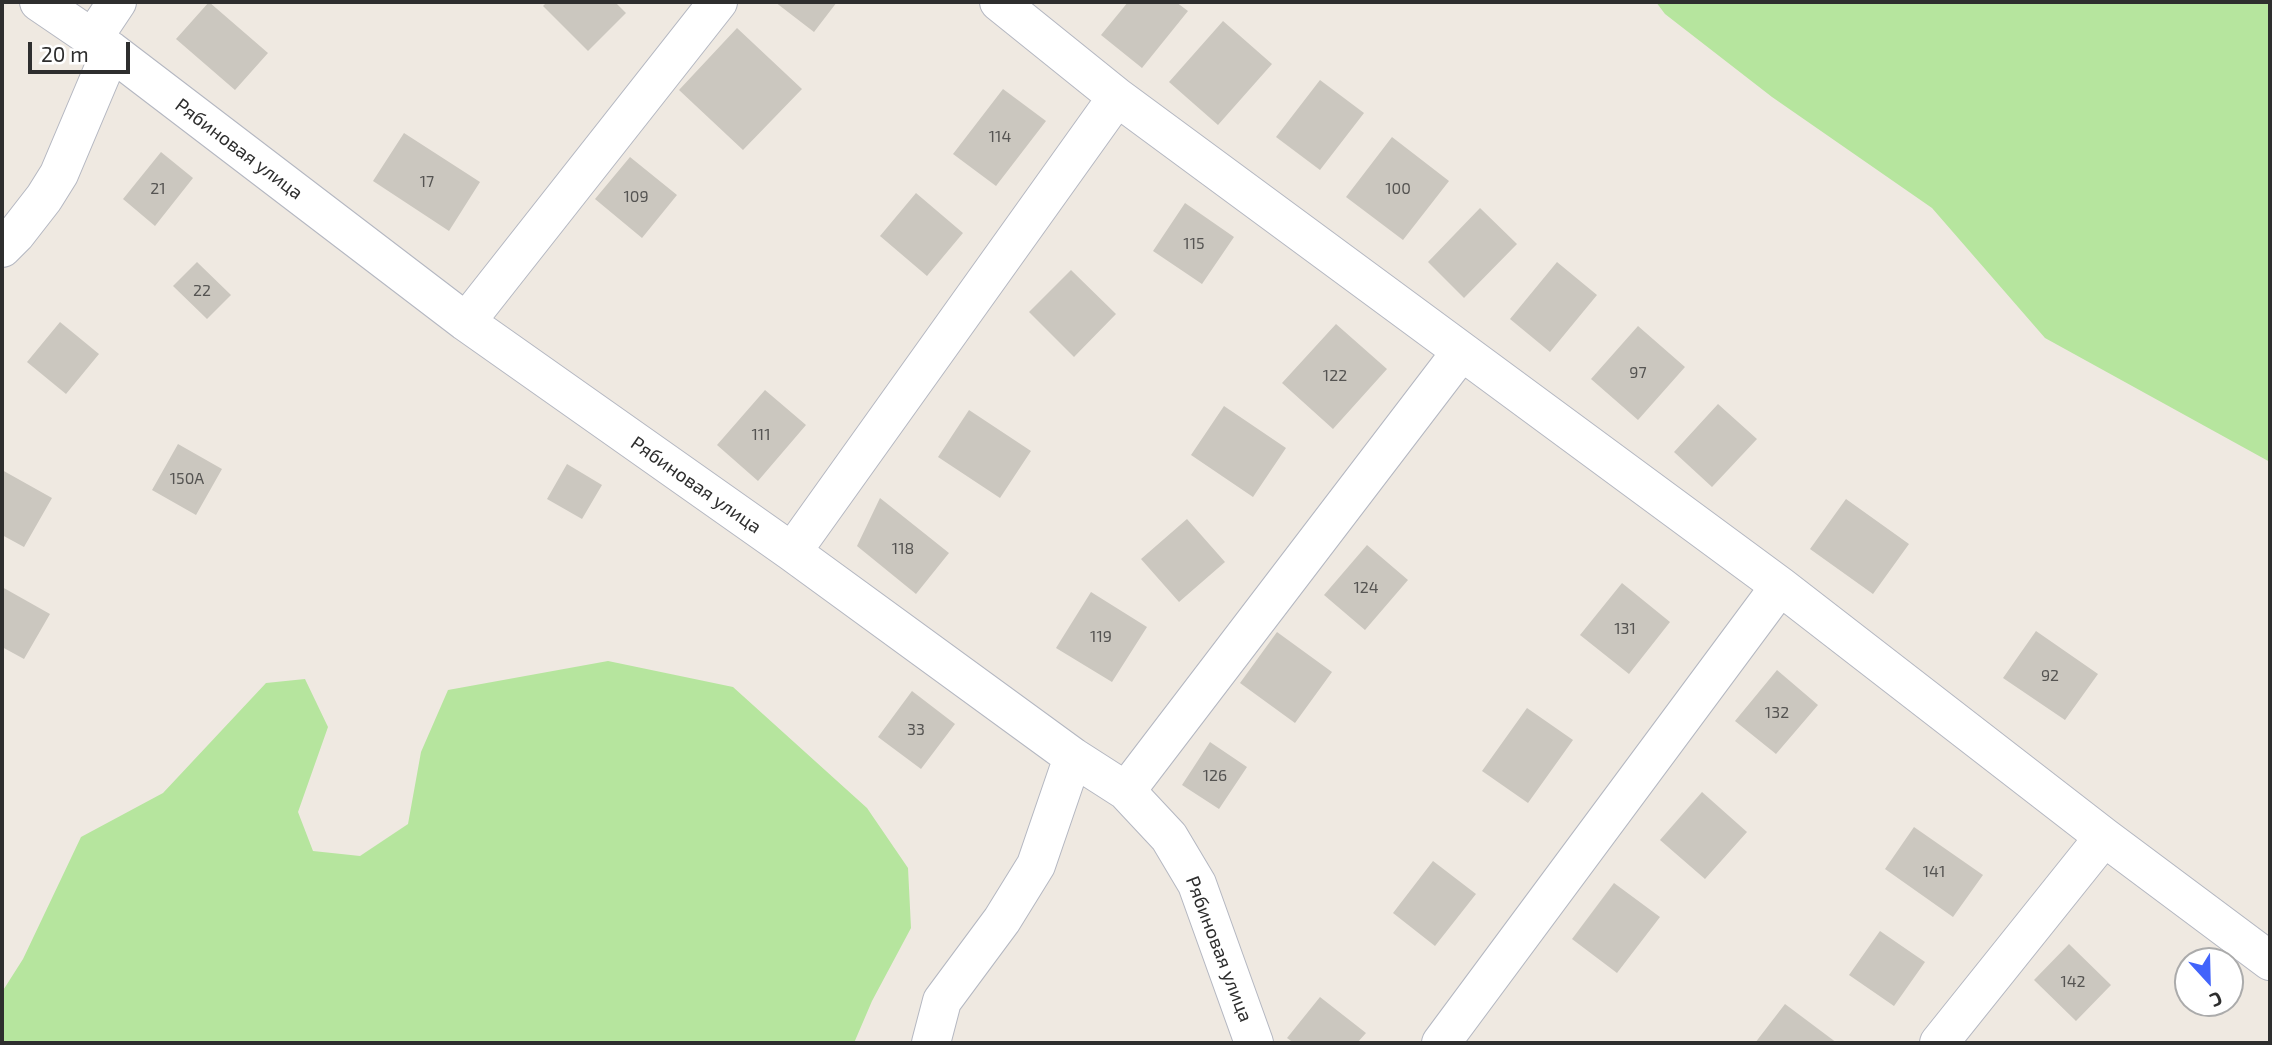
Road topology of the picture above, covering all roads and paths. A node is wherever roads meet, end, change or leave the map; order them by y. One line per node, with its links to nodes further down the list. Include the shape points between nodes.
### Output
1 (39, 2): 5 (street, Рябиновая улица)
2 (117, 2): 5 (street)
3 (718, 2): 8 (street)
4 (999, 2): 6 (street)
5 (102, 45): 7 (street, via 59,174); 8 (street, Рябиновая улица)
6 (1117, 97): 9 (street); 10 (street)
7 (2, 248)
8 (466, 322): 10 (street, Рябиновая улица)
9 (1461, 352): 11 (street); 13 (street)
10 (792, 552): 12 (street, Рябиновая улица)
11 (1780, 586): 14 (street); 18 (street)
12 (1073, 757): 13 (street, Рябиновая улица); 16 (street, via 1036,865 943,1001)
13 (1126, 791): 17 (street, Рябиновая улица, via 1169,837 1197,884)
14 (2104, 837): 15 (street); 19 (street)
15 (2270, 961)
16 (931, 1043)
17 (1254, 1043)
18 (1441, 1043)
19 (1940, 1043)

